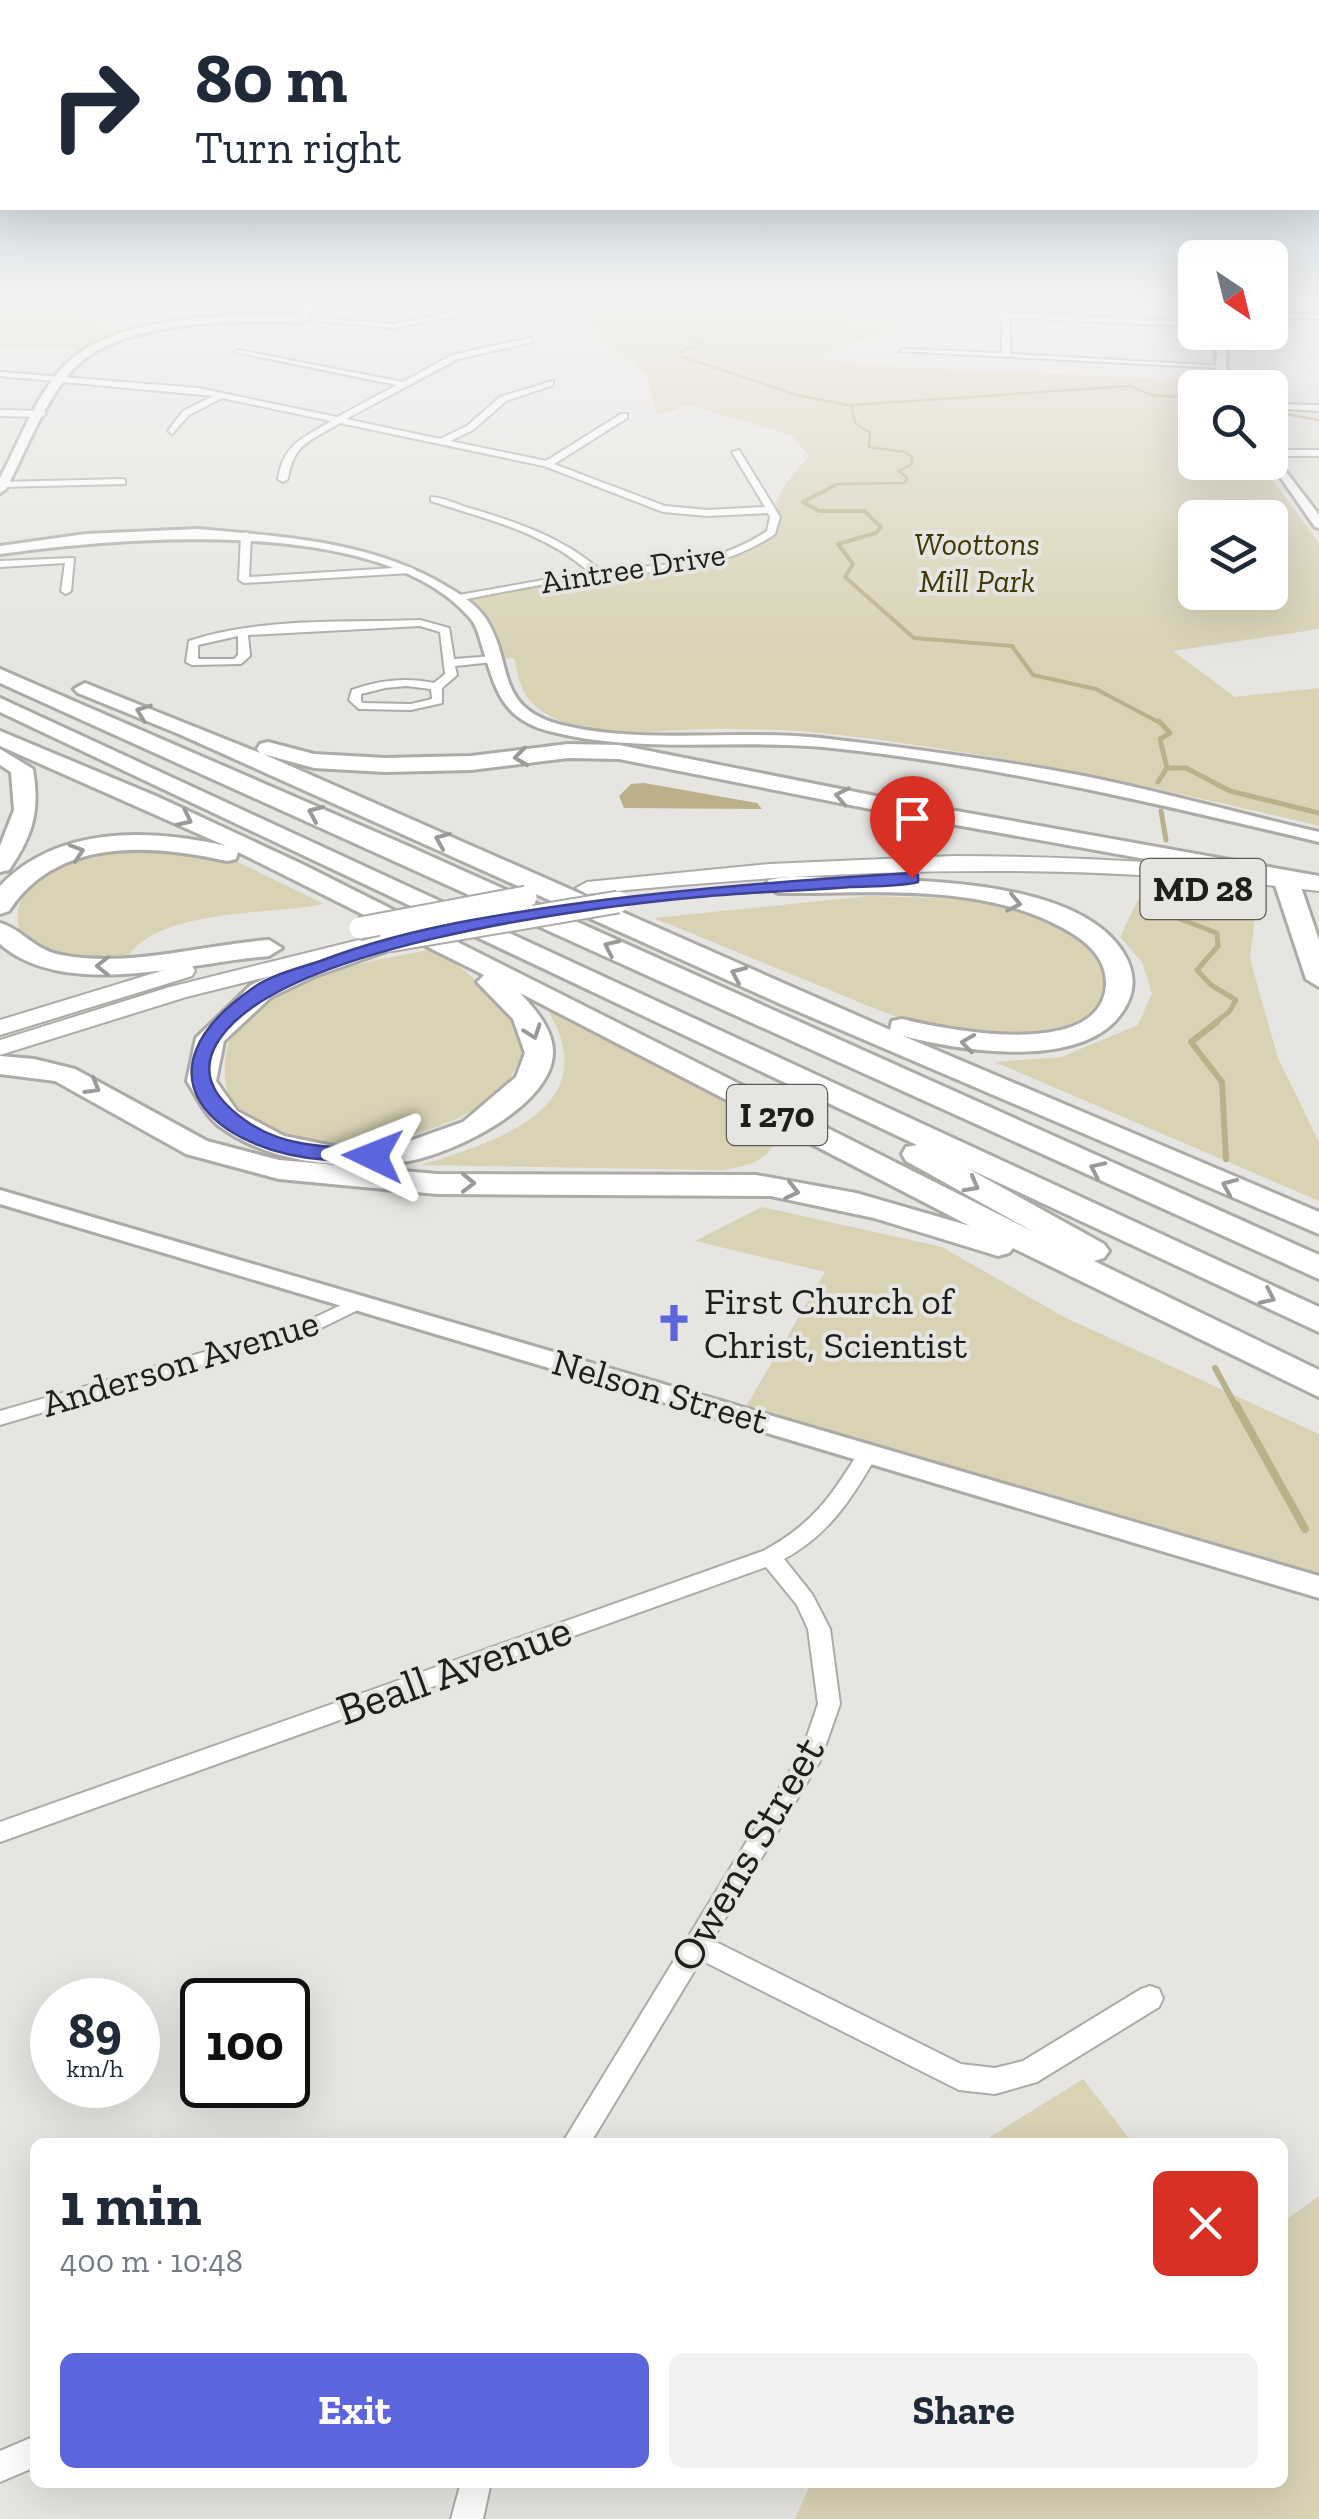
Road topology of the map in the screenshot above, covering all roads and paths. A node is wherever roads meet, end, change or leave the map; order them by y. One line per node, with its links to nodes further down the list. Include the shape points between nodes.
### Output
1 (39, 420): 15 (street)
2 (181, 420): 6 (street)
3 (338, 420): 7 (street); 12 (street, via 293,448)
4 (479, 420): 7 (street)
5 (618, 420): 11 (street)
6 (172, 431)
7 (441, 441): 11 (street)
8 (736, 452): 17 (street, Aintree Drive)
9 (1319, 453): 10 (street)
10 (1288, 454)
11 (547, 464): 17 (street, via 663,508)
12 (283, 479)
13 (1288, 480): 18 (street)
14 (122, 482): 15 (street)
15 (1, 487)
16 (434, 500): 23 (street, via 539,537)
17 (770, 510): 23 (street, Aintree Drive, via 772,532 728,557)
18 (1319, 524)
19 (246, 535): 20 (street, via 129,535); 22 (street, via 322,544); 22 (street, via 244,580)
20 (0, 550)
21 (0, 564): 24 (street, via 70,560)
22 (410, 570): 25 (street)
23 (598, 574): 25 (street, Aintree Drive)
24 (66, 591)
25 (457, 598): 28 (street, via 480,620)
26 (243, 634): 26 (street, via 238,662 192,662 192,643); 29 (street, via 436,625 445,630)
27 (0, 656): 33 (highway, one-way to 27)
28 (493, 659): 29 (street); 36 (street, via 506,698 520,713 571,733 827,743 1082,781)
29 (450, 663): 31 (street, via 451,675)
30 (0, 675): 55 (highway, I 270, one-way to 30)
31 (436, 688): 31 (street, via 438,701 410,707 368,708 354,700 369,686)
32 (0, 704): 49 (highway, I 270)
33 (187, 729): 38 (highway, one-way to 33, via 619,752 472,763 314,761); 48 (highway, one-way to 33)
34 (0, 738): 41 (highway, I 270, one-way to 41)
35 (0, 756): 37 (highway, via 22,769 28,812)
36 (1319, 837)
37 (0, 865)
38 (1319, 884): 40 (main road, MD 28)
39 (778, 885): 40 (main road, MD 28, via 1083,879); 44 (main road, MD 28, bridge, via 618,902); 48 (highway, one-way to 48, via 946,891 1015,902 1088,931 1116,958 1121,989 1092,1024 1056,1039 1000,1046 964,1044)
40 (1299, 894): 46 (main road, MD 28, bridge, via 1118,865 943,861 715,873 586,888); 47 (highway)
41 (357, 900): 42 (highway, one-way to 41, via 22,878 46,862 120,841 172,841 225,853); 45 (highway, I 270)
42 (0, 906)
43 (0, 931): 46 (highway, one-way to 43, via 100,967 52,962 11,946)
44 (389, 942): 45 (highway, one-way to 44, via 516,1002 536,1027 533,1075 510,1106 482,1124 396,1156 319,1154 256,1137 203,1094 204,1047 223,1020 263,989); 51 (main road, MD 28, via 178,992)
45 (440, 942): 56 (highway, I 270)
46 (269, 948): 50 (main road, MD 28)
47 (1317, 962)
48 (793, 998): 54 (highway, one-way to 48)
49 (641, 1003): 58 (highway, I 270, one-way to 58); 59 (highway, one-way to 59)
50 (0, 1028)
51 (0, 1048)
52 (0, 1065): 56 (highway, one-way to 56, via 67,1074 216,1155 287,1173 369,1182 770,1186 930,1223)
53 (0, 1197): 57 (street, Nelson Street)
54 (1319, 1224)
55 (1319, 1268)
56 (1116, 1287): 60 (highway, I 270)
57 (358, 1303): 61 (street, Anderson Avenue, via 307,1328); 62 (street, Nelson Street)
58 (1319, 1321)
59 (1319, 1374)
60 (1319, 1385)
61 (0, 1418)
62 (868, 1453): 63 (street, Beall Avenue, via 830,1517); 64 (street, Nelson Street)
63 (770, 1557): 65 (street, Beall Avenue); 66 (street, Owens Street, via 819,1629 829,1704 812,1754)
64 (1319, 1587)
65 (0, 1832)
66 (697, 1945): 67 (street, via 960,2078 995,2082 1028,2073); 68 (street, Owens Street)
67 (1150, 1998)
68 (578, 2138)
69 (30, 2453): 70 (street)
70 (0, 2467)
71 (475, 2488): 72 (street)
72 (467, 2519)

